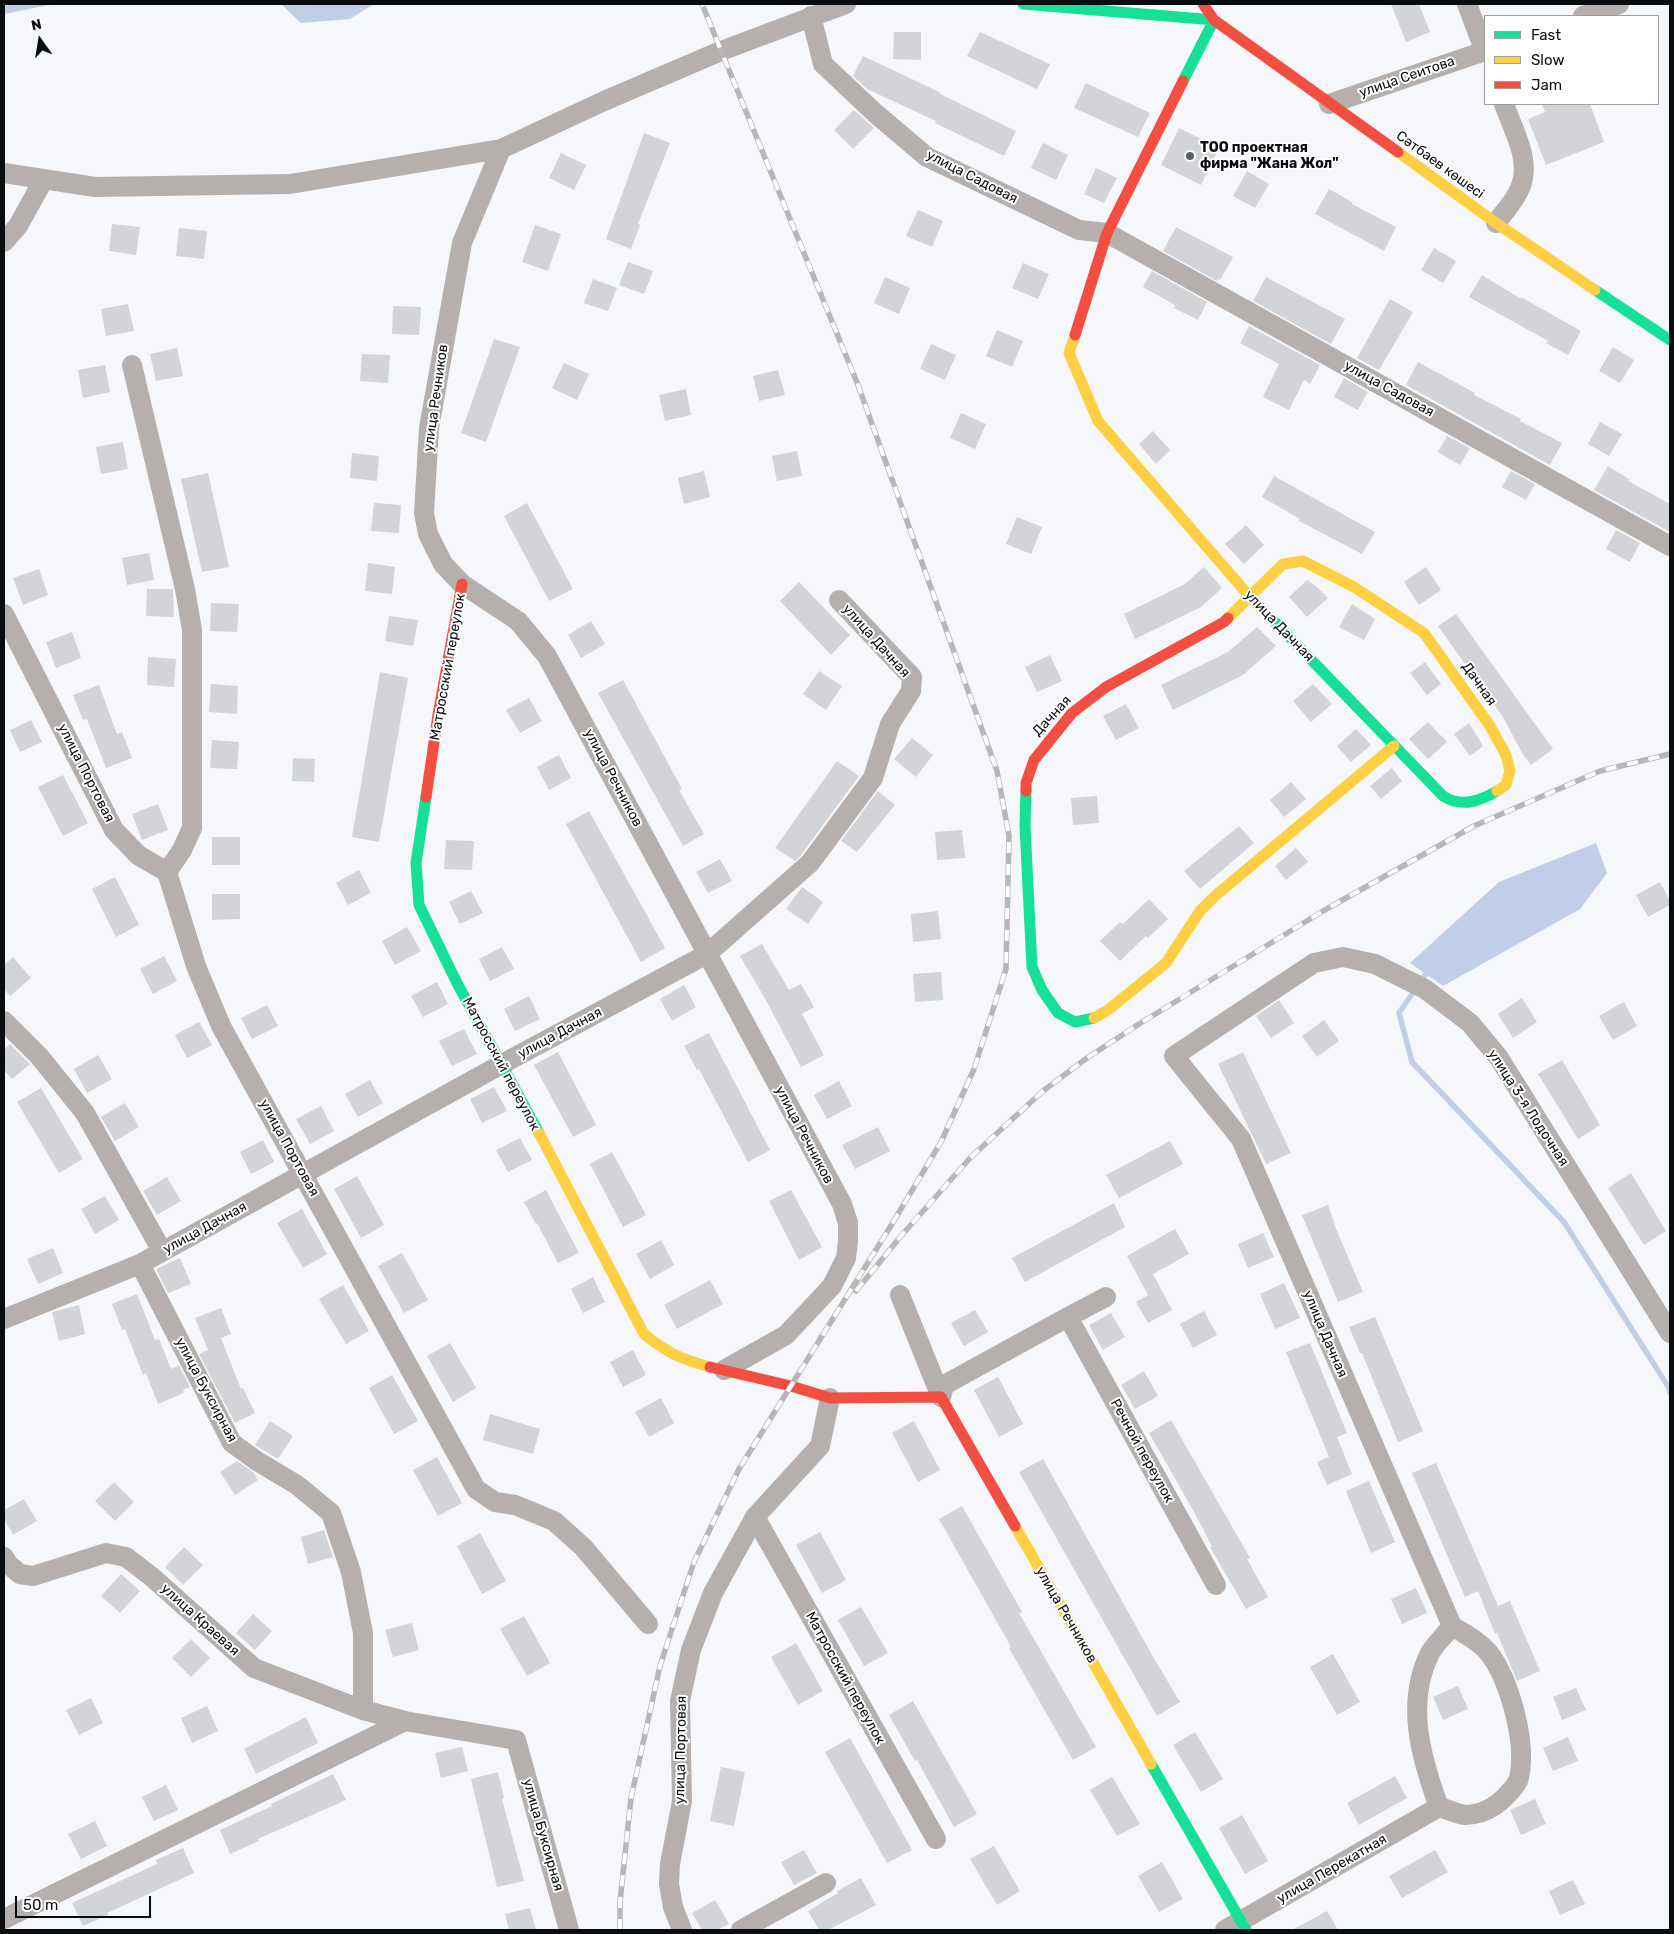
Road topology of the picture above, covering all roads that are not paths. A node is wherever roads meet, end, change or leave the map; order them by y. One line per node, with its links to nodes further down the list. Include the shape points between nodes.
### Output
1 (846, 4): 7 (street)
2 (1023, 4): 8 (street)
3 (1202, 4): 8 (street, Сәтбаев көшесі)
4 (1467, 4): 9 (street)
5 (1619, 4): 6 (street)
6 (1586, 15)
7 (811, 16): 13 (street, via 604,101); 17 (street, улица Садовая, via 822,64 928,157 1079,230)
8 (1214, 20): 11 (street, Сәтбаев көшесі); 17 (street)
9 (1484, 48)
10 (1484, 51): 11 (street, улица Сеитова)
11 (1329, 104): 16 (street, Сәтбаев көшесі)
12 (1504, 105): 16 (street, via 1525,173 1520,189)
13 (501, 149): 15 (street, via 290,184 95,187); 22 (street, улица Речников, via 462,243 429,428 424,512 428,534 443,564)
14 (4, 173): 15 (street)
15 (44, 178): 18 (street, via 18,226)
16 (1496, 223): 19 (street, Сәтбаев көшесі)
17 (1108, 233): 21 (street, улица Садовая); 23 (street, улица Дачная, via 1069,354 1098,422)
18 (4, 242)
19 (1670, 340)
20 (132, 365): 27 (street, via 192,630 192,828)
21 (1670, 546)
22 (462, 584): 28 (street, улица Речников, via 518,620 547,656); 31 (street, Матросский переулок, via 416,863 419,905)
23 (1250, 597): 26 (street, улица Дачная); 26 (street, Дачная, via 1283,564 1304,561 1354,586 1400,616 1424,633 1490,726 1506,755 1510,771 1506,784 1488,797 1469,803 1448,800); 26 (street, Дачная, via 1224,622 1106,687 1072,713 1034,760 1026,783 1032,967 1042,990 1058,1013 1075,1022 1093,1019 1108,1010 1166,963 1200,911 1214,896)
24 (838, 600): 28 (street, улица Дачная, via 912,676 911,690 890,724 873,778 810,863)
25 (4, 614): 27 (street, улица Портовая, via 114,830 138,855)
26 (1394, 746)
27 (167, 872): 32 (street, улица Портовая, via 196,966 222,1026)
28 (707, 954): 31 (street, улица Дачная); 40 (street, улица Речников, via 842,1204 848,1223 846,1258 832,1286 786,1335)
29 (4, 1021): 33 (street, via 85,1113)
30 (1174, 1056): 39 (street, улица 3-я Лодочная, via 1314,963 1343,957 1375,964 1425,989 1470,1023 1499,1058); 47 (street, улица Дачная, via 1241,1139)
31 (502, 1064): 32 (street, улица Дачная); 40 (street, Матросский переулок, via 644,1334 663,1350)
32 (303, 1174): 33 (street, улица Дачная); 46 (street, улица Портовая, via 476,1489 495,1502 515,1505 554,1521 583,1547)
33 (162, 1251): 34 (street, улица Дачная)
34 (140, 1264): 38 (street, улица Дачная); 48 (street, улица Буксирная, via 232,1443 297,1484 331,1513 352,1572 363,1633)
35 (900, 1295): 41 (street)
36 (1106, 1297): 37 (street)
37 (1068, 1317): 41 (street, via 946,1384); 45 (street, Речной переулок)
38 (4, 1319)
39 (1670, 1333)
40 (724, 1370): 42 (street, Матросский переулок)
41 (941, 1397): 42 (street); 55 (street, улица Речников)
42 (830, 1398): 43 (street, улица Портовая, via 820,1446)
43 (755, 1517): 52 (street, Матросский переулок); 57 (street, улица Портовая, via 713,1593 691,1650 680,1701 682,1801 669,1884)
44 (4, 1557): 48 (street, улица Краевая, via 20,1574 33,1576 106,1553 126,1557 254,1668)
45 (1216, 1585)
46 (648, 1624)
47 (1452, 1626): 51 (street, via 1430,1652 1419,1681 1417,1706 1416,1722 1427,1774); 51 (street, via 1475,1639 1498,1667 1516,1721 1520,1757 1518,1780 1500,1802 1482,1813 1464,1815)
48 (363, 1710): 49 (street, улица Краевая)
49 (405, 1721): 50 (street, улица Краевая); 54 (street)
50 (516, 1740): 56 (street, улица Буксирная)
51 (1439, 1807): 55 (street, улица Перекатная)
52 (936, 1839)
53 (826, 1883): 58 (street)
54 (4, 1919)
55 (1237, 1927)
56 (569, 1930)
57 (682, 1930)
58 (741, 1930)

